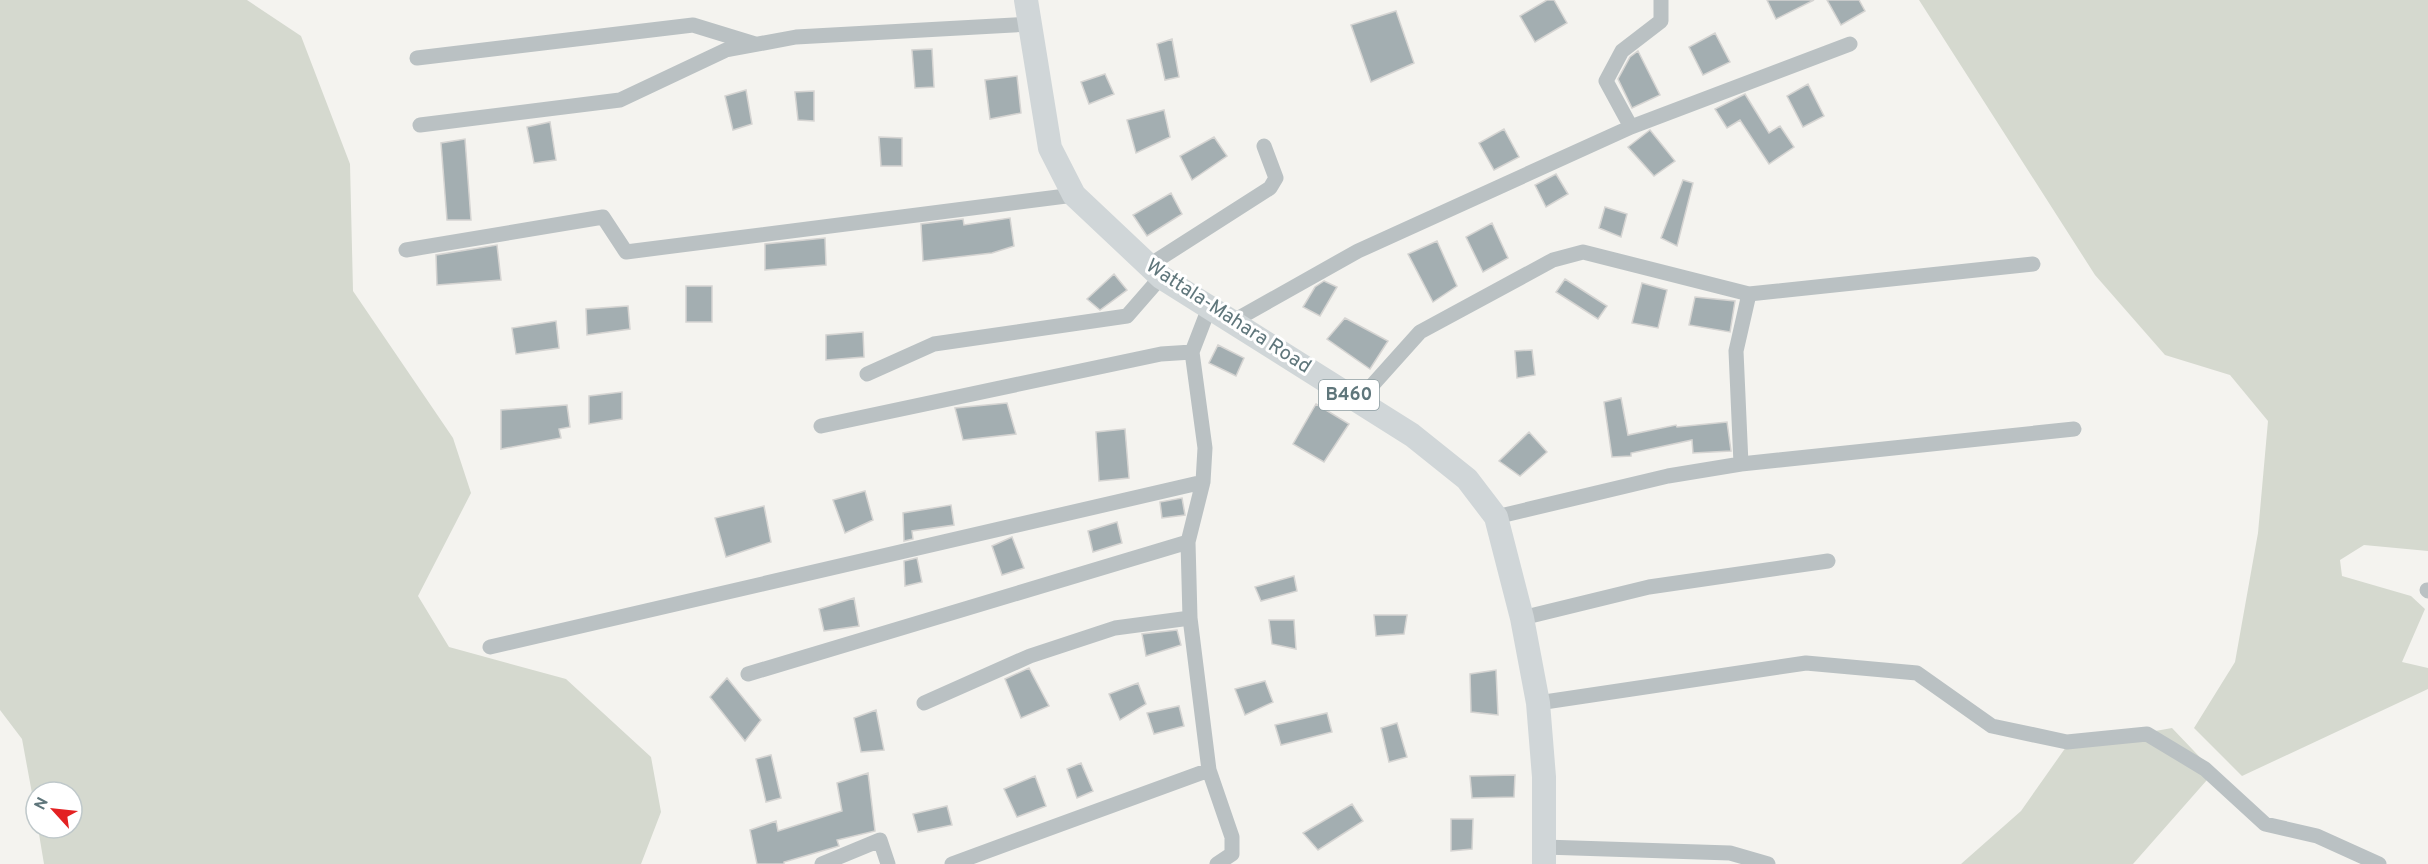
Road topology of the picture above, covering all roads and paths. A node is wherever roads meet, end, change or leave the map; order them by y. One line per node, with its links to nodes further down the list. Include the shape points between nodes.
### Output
1 (1026, 0): 3 (main road, Wattala-Mahara Road / B460)
2 (1661, 0): 8 (street, via 1661,21 1622,51 1606,81)
3 (1029, 24): 4 (street, via 796,37); 10 (main road, Wattala-Mahara Road / B460, via 1050,148)
4 (756, 44): 6 (street, via 693,25); 7 (street, via 726,50 620,100)
5 (1850, 44): 8 (street)
6 (417, 58)
7 (420, 125)
8 (1631, 127): 16 (street, via 1358,252)
9 (1264, 146): 13 (street, via 1276,178 1270,188)
10 (1074, 195): 11 (street, via 626,252 603,217); 13 (main road, Wattala-Mahara Road / B460)
11 (406, 250)
12 (2033, 264): 14 (street)
13 (1155, 272): 15 (main road, Wattala-Mahara Road / B460); 18 (street, via 1127,316 934,344)
14 (1749, 294): 19 (street, via 1583,252 1552,260 1420,332); 22 (street, via 1736,351)
15 (1209, 309): 16 (main road, Wattala-Mahara Road / B460); 17 (street)
16 (1230, 323): 19 (main road, Wattala-Mahara Road / B460)
17 (1192, 352): 20 (street, via 1161,354); 23 (street, via 1205,448)
18 (867, 374)
19 (1359, 400): 24 (main road, Wattala-Mahara Road / B460, via 1412,435 1467,479)
20 (821, 426)
21 (2074, 429): 22 (street)
22 (1741, 464): 24 (street, via 1668,476)
23 (1203, 482): 25 (street); 29 (street)
24 (1496, 517): 28 (main road, Wattala-Mahara Road / B460)
25 (1188, 542): 27 (street); 30 (street)
26 (1828, 561): 28 (street, via 1649,587)
27 (1190, 618): 31 (street, via 1115,628 1030,656); 33 (street)
28 (1522, 618): 32 (main road, Wattala-Mahara Road / B460)
29 (490, 647)
30 (748, 674)
31 (924, 703)
32 (1538, 703): 34 (main road, Wattala-Mahara Road / B460, via 1544,777); 40 (street, via 1806,663 1917,673 1992,726 2067,742 2147,734 2205,769 2265,825 2318,836)
33 (1209, 770): 37 (street); 38 (street, via 1232,837 1232,854)
34 (1544, 856): 39 (street, via 1730,854)
35 (822, 864): 36 (street, via 880,840)
36 (888, 864)
37 (952, 864)
38 (1217, 864)
39 (1768, 864)
40 (2379, 864)

